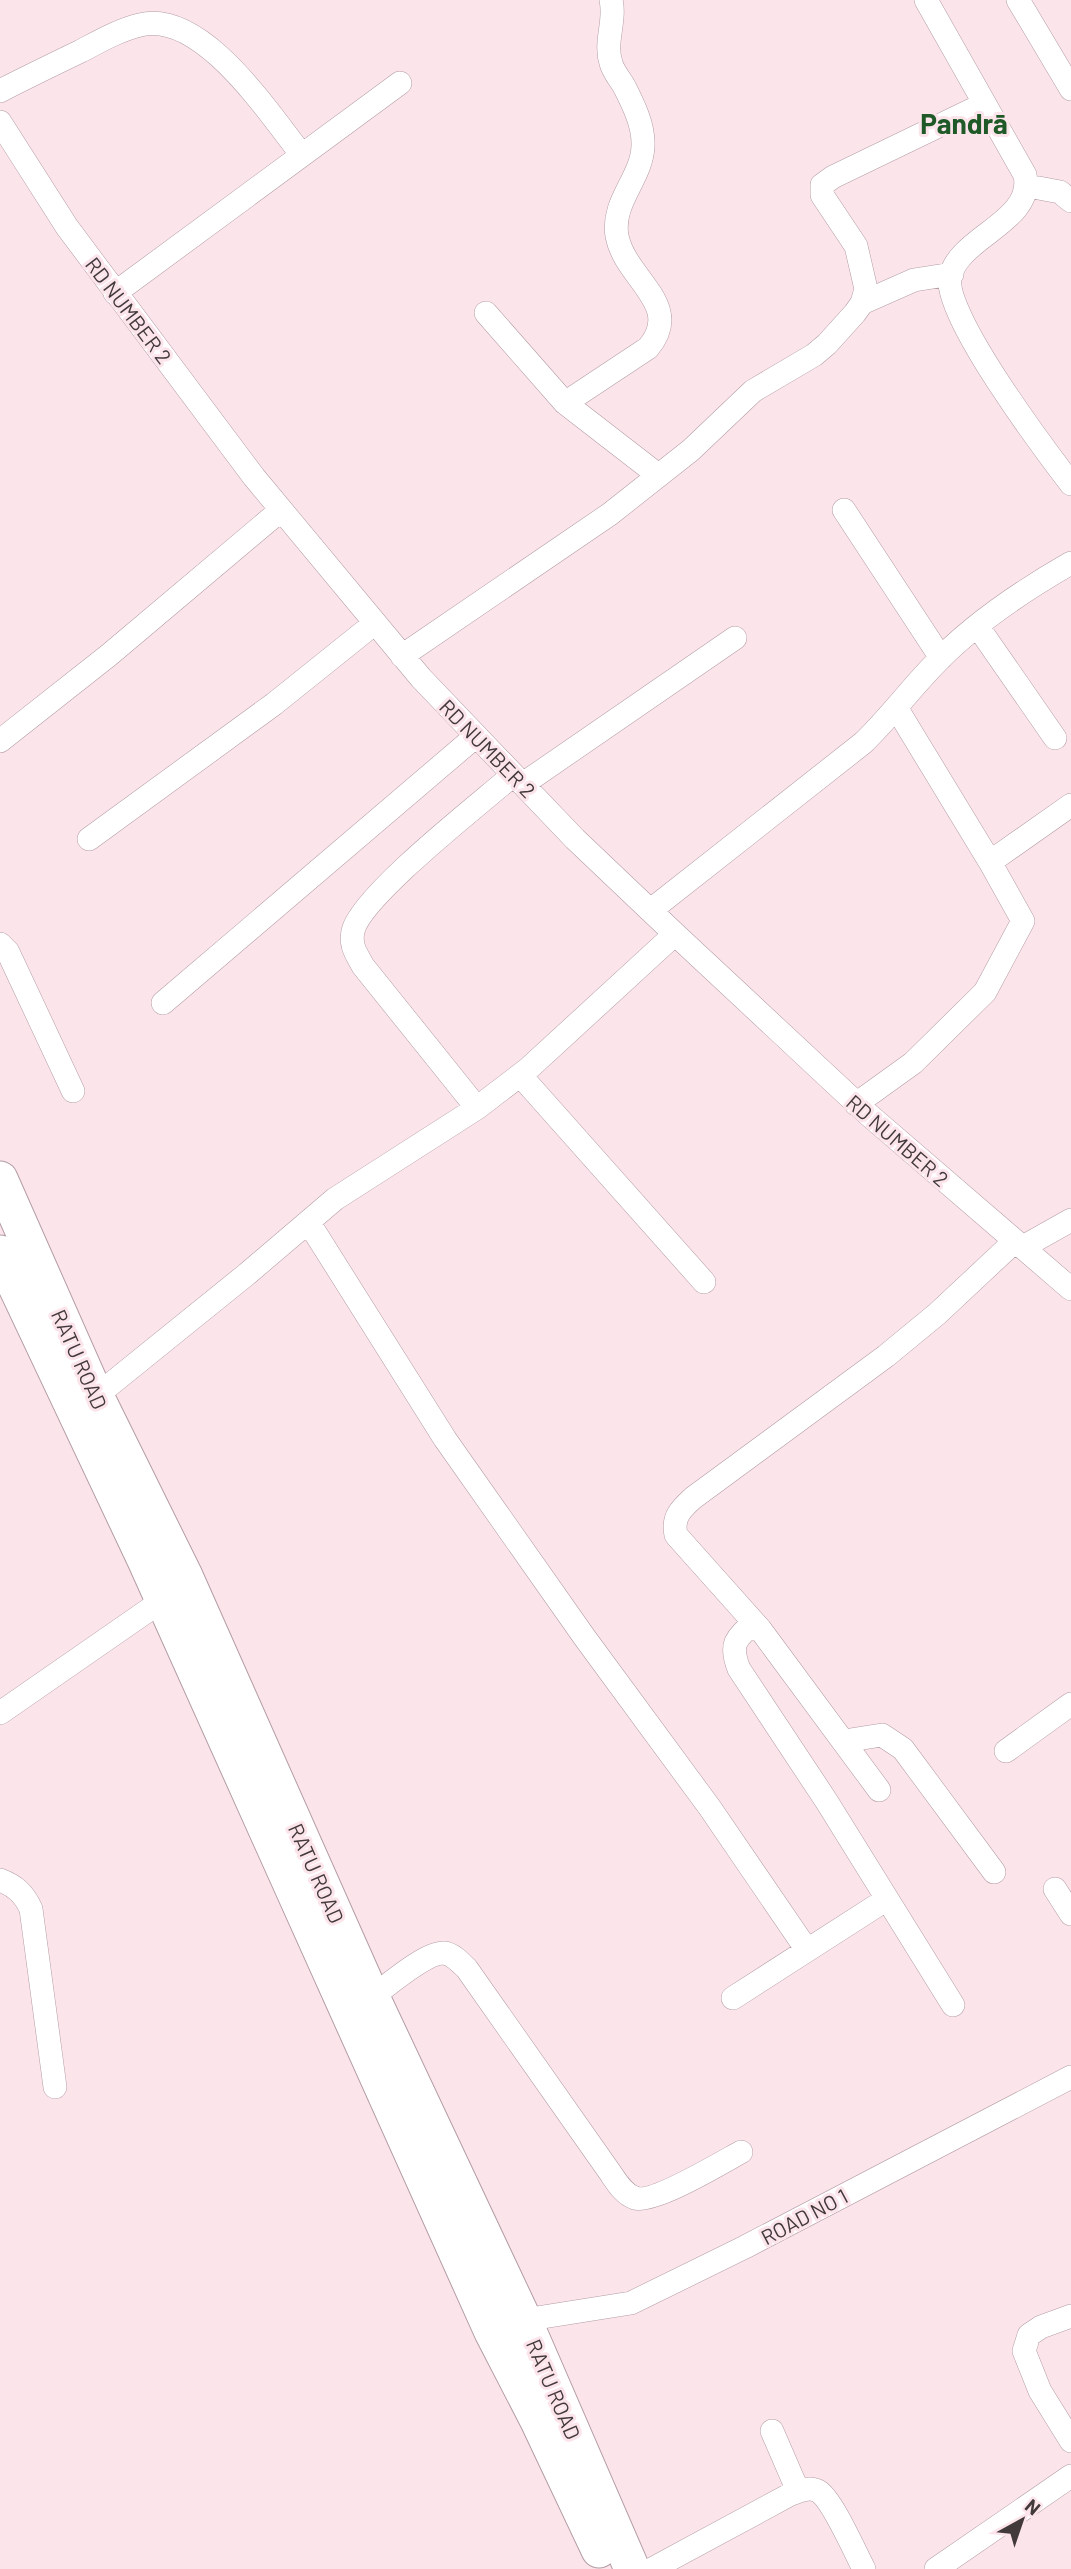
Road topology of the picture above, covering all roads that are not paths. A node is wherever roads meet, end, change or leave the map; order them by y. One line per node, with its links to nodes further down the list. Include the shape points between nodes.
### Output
1 (611, 0): 16 (street, via 607,50 642,125 643,144 642,158 619,208 617,238 662,324 643,353)
2 (1018, 0): 5 (street)
3 (932, 3): 7 (street)
4 (400, 83): 9 (street)
5 (1071, 89)
6 (0, 91): 9 (street, via 108,37 141,24 160,24 184,32 228,63)
7 (984, 104): 10 (street); 14 (street, via 822,186 822,195 856,246 866,289)
8 (0, 122): 13 (street, RD NUMBER 2, via 66,227)
9 (302, 155): 13 (street)
10 (1028, 186): 11 (street, via 1060,192); 12 (street, via 1014,210 965,254)
11 (1071, 201)
12 (952, 274): 14 (street, via 914,280); 18 (street, via 951,293 962,320 996,378)
13 (116, 293): 19 (street, RD NUMBER 2)
14 (862, 303): 17 (street, via 814,355 753,391)
15 (486, 313): 16 (street)
16 (565, 403): 17 (street)
17 (658, 475): 25 (street, via 610,514)
18 (1071, 484)
19 (281, 510): 22 (street, RD NUMBER 2); 30 (street)
20 (844, 510): 26 (street)
21 (1071, 563): 23 (street, via 1026,588)
22 (375, 623): 25 (street, RD NUMBER 2); 33 (street, via 274,704)
23 (978, 627): 26 (street); 29 (street)
24 (735, 638): 31 (street)
25 (402, 656): 28 (street, RD NUMBER 2)
26 (941, 658): 27 (street)
27 (897, 709): 34 (street); 35 (street, via 863,743)
28 (476, 736): 31 (street, RD NUMBER 2); 38 (street)
29 (1055, 738)
30 (0, 741)
31 (518, 780): 35 (street, RD NUMBER 2); 42 (street, via 385,886 354,928 351,945)
32 (1071, 805): 34 (street)
33 (89, 839)
34 (990, 862): 41 (street, via 1023,921 985,992 913,1063)
35 (651, 910): 36 (street, RD NUMBER 2)
36 (676, 934): 39 (street); 41 (street, RD NUMBER 2)
37 (0, 944): 40 (street)
38 (163, 1003)
39 (520, 1075): 42 (street); 48 (street)
40 (73, 1091)
41 (856, 1104): 46 (street, RD NUMBER 2)
42 (477, 1108): 45 (street, via 335,1199)
43 (0, 1179): 50 (main road, RATU ROAD)
44 (1071, 1220): 46 (street)
45 (309, 1223): 50 (street); 63 (street, via 445,1439)
46 (1019, 1244): 49 (street, RD NUMBER 2); 52 (street, via 886,1356 678,1512 676,1535)
47 (0, 1253): 51 (main road, RATU ROAD)
48 (704, 1282)
49 (1071, 1289)
50 (96, 1396): 64 (main road, RATU ROAD, via 185,1576)
51 (163, 1600): 54 (street); 72 (main road, RATU ROAD)
52 (754, 1623): 55 (street); 61 (street, via 734,1645 739,1669)
53 (1071, 1704): 56 (street)
54 (0, 1713)
55 (844, 1741): 57 (street); 58 (street, via 882,1735 903,1749)
56 (1006, 1751)
57 (879, 1790)
58 (994, 1872)
59 (0, 1880): 68 (street, via 24,1895 32,1909)
60 (1055, 1889): 62 (street)
61 (887, 1899): 63 (street); 66 (street)
62 (1071, 1914)
63 (807, 1950): 65 (street)
64 (372, 1997): 69 (street, via 428,1958 443,1953 455,1958 608,2171 626,2194 638,2200 655,2197); 71 (main road, RATU ROAD)
65 (733, 1998)
66 (953, 2005)
67 (1071, 2077): 71 (street, ROAD NO 1, via 631,2302)
68 (55, 2087)
69 (741, 2152)
70 (1071, 2316): 74 (street, via 1029,2335 1024,2351 1040,2391)
71 (524, 2320): 72 (street, ROAD NO 1); 78 (main road, RATU ROAD)
72 (492, 2332): 77 (main road, RATU ROAD)
73 (772, 2431): 76 (street)
74 (1071, 2441)
75 (1071, 2476): 81 (street)
76 (798, 2491): 79 (street); 80 (street, via 809,2488 828,2502)
77 (607, 2569)
78 (632, 2569)
79 (652, 2569)
80 (864, 2569)
81 (936, 2569)

